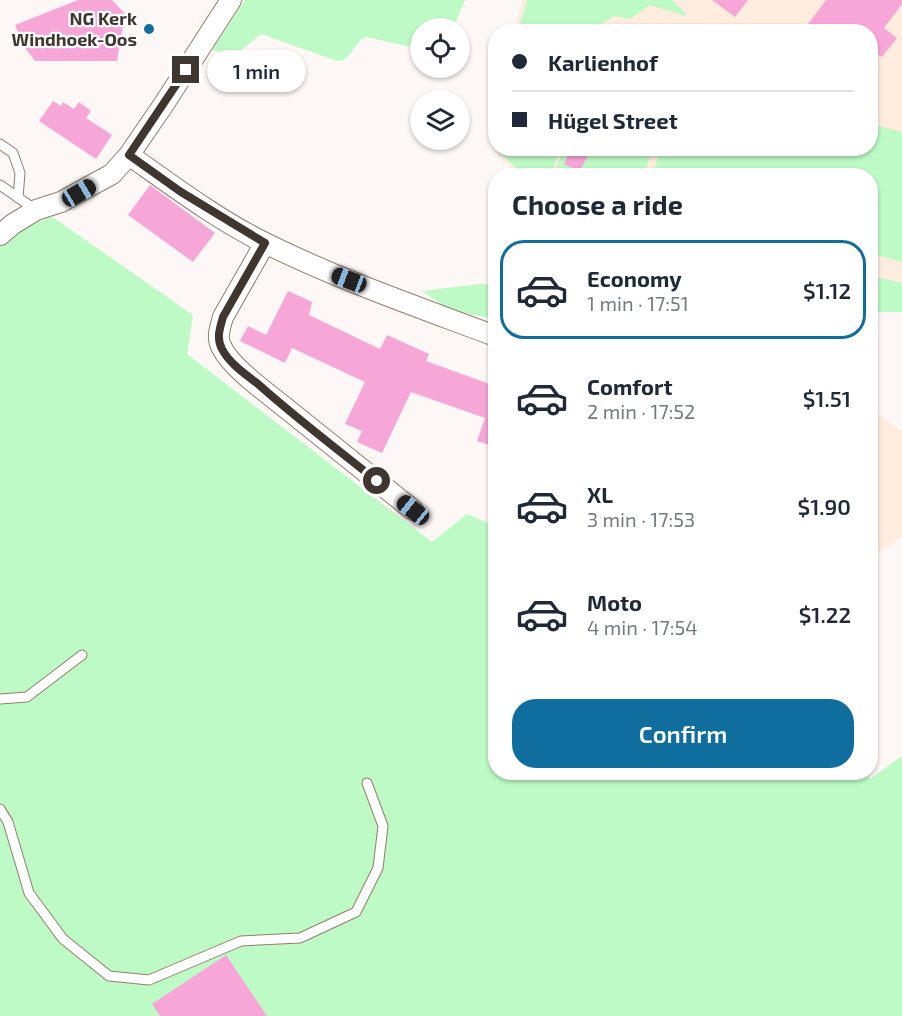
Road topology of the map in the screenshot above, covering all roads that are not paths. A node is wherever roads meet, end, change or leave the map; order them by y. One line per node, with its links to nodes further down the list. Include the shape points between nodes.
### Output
1 (231, 0): 3 (street)
2 (0, 144): 5 (lane, via 14,153 20,173)
3 (129, 155): 6 (street, via 112,174 61,202); 8 (street)
4 (0, 185): 5 (lane)
5 (18, 198): 6 (lane)
6 (36, 210): 7 (street)
7 (0, 235)
8 (265, 243): 9 (street, via 330,273); 10 (street, via 223,317 219,331 222,350 268,394)
9 (488, 333)
10 (413, 510)
11 (82, 655): 12 (lane, via 27,697)
12 (0, 699)
13 (367, 783): 14 (lane, via 383,826 378,868 356,912 300,938 241,941 149,980 109,976 63,939 29,892 8,822)
14 (0, 809)

